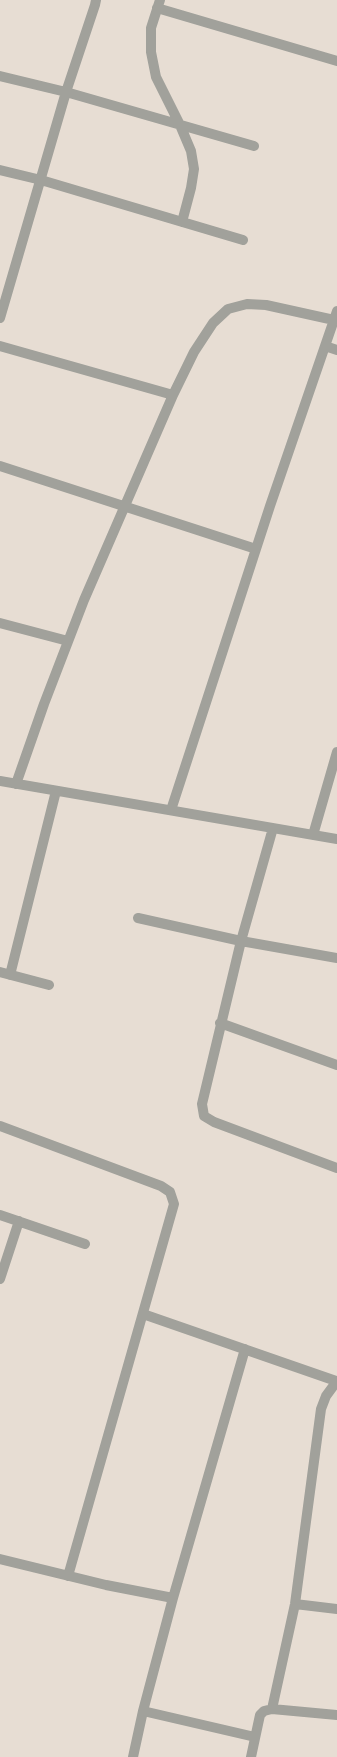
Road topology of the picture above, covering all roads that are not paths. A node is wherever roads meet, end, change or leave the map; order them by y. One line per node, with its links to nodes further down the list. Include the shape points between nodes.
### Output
1 (96, 0): 5 (street)
2 (159, 4): 3 (street); 6 (street, via 151,28 151,52 156,77)
3 (337, 61)
4 (0, 76): 5 (street)
5 (66, 92): 6 (street); 9 (street)
6 (180, 125): 7 (street); 10 (street, via 191,151 194,169)
7 (254, 146)
8 (0, 170): 9 (street)
9 (41, 180): 10 (street); 13 (street)
10 (182, 222): 11 (street)
11 (243, 240)
12 (336, 316): 15 (street); 17 (street, via 266,305 247,304 228,309 214,323 194,352)
13 (0, 318)
14 (0, 346): 17 (street)
15 (325, 346): 16 (street); 20 (street)
16 (337, 350)
17 (173, 395): 19 (street)
18 (0, 466): 19 (street)
19 (124, 506): 20 (street); 22 (street)
20 (256, 549): 27 (street)
21 (0, 623): 22 (street)
22 (68, 641): 25 (street)
23 (337, 752): 29 (street)
24 (0, 781): 25 (street)
25 (16, 784): 26 (street)
26 (56, 791): 27 (street); 34 (street)
27 (171, 810): 28 (street)
28 (273, 828): 29 (street); 32 (street)
29 (313, 835): 30 (street)
30 (337, 839)
31 (138, 918): 32 (street)
32 (241, 941): 33 (street); 36 (street)
33 (337, 958)
34 (5, 973): 35 (street)
35 (49, 985)
36 (220, 1023): 37 (street); 39 (street, via 202,1104 204,1116)
37 (337, 1065)
38 (0, 1126): 44 (street, via 170,1192 174,1204 171,1218)
39 (337, 1168)
40 (0, 1215): 41 (street)
41 (19, 1221): 42 (street); 43 (street)
42 (85, 1244)
43 (0, 1278)
44 (143, 1314): 45 (street); 48 (street)
45 (245, 1349): 46 (street); 49 (street)
46 (337, 1381): 50 (street, via 326,1396 322,1409)
47 (0, 1558): 48 (street)
48 (68, 1576): 49 (street)
49 (173, 1598): 53 (street)
50 (295, 1604): 51 (street); 52 (street)
51 (337, 1609)
52 (272, 1709): 54 (street); 55 (street, via 264,1711 260,1716)
53 (143, 1711): 55 (street); 56 (street)
54 (337, 1715)
55 (255, 1736): 57 (street)
56 (133, 1757)
57 (251, 1757)

